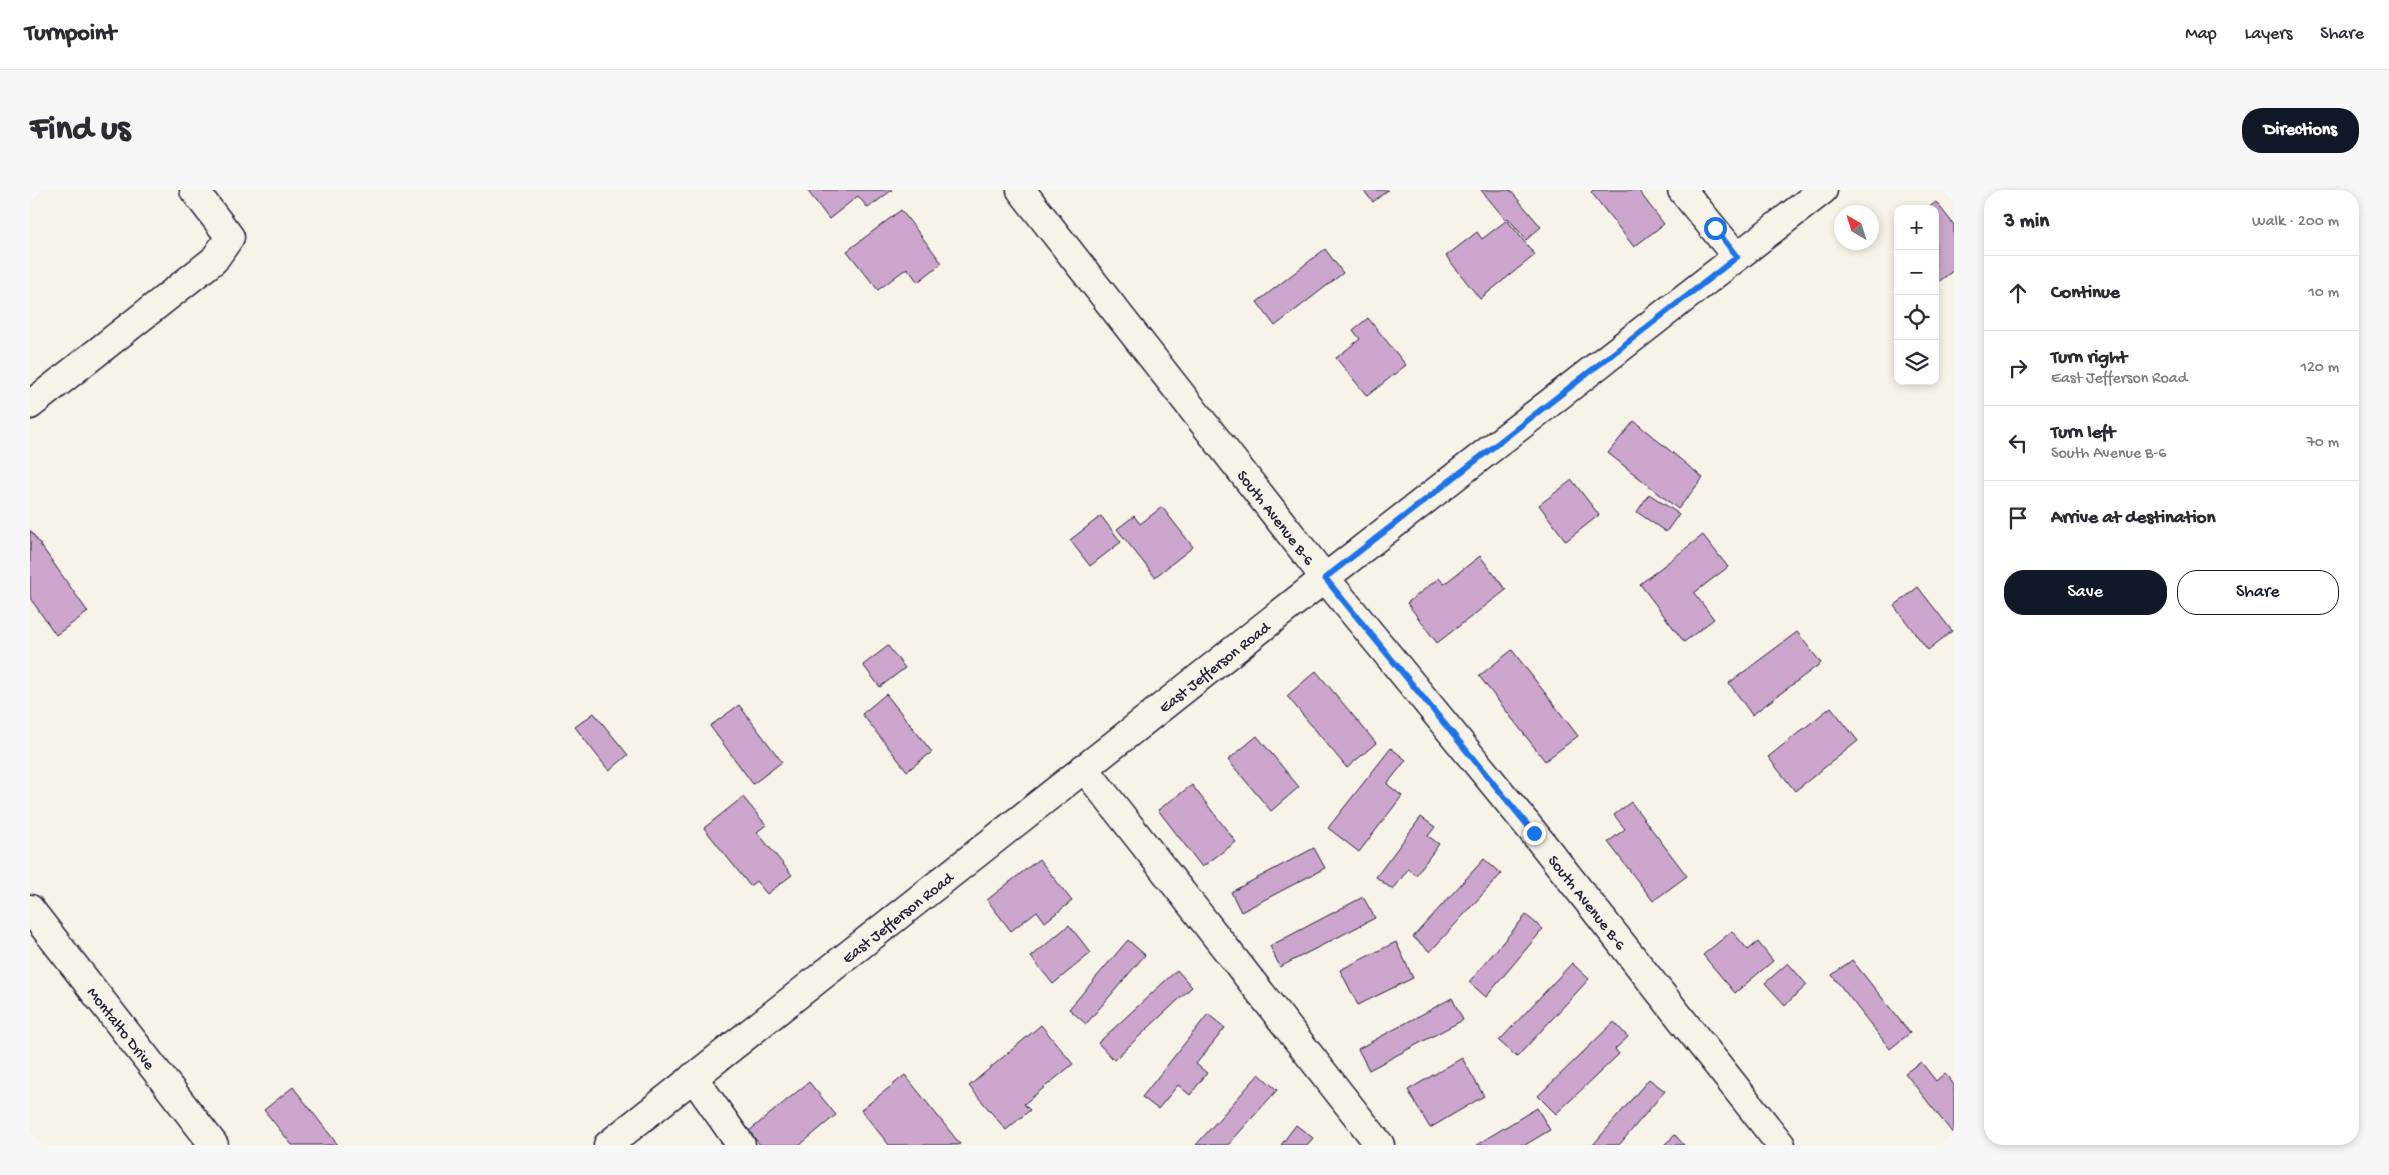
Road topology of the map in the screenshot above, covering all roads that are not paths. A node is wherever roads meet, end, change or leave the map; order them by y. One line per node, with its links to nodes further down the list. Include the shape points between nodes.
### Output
1 (194, 190): 7 (street, via 230,237 214,260)
2 (1021, 190): 8 (street, South Avenue B-6)
3 (1682, 190): 5 (street)
4 (1823, 190): 6 (street, East Jefferson Road)
5 (1702, 202): 6 (street)
6 (1737, 257): 8 (street, East Jefferson Road)
7 (30, 405)
8 (1325, 578): 9 (street, East Jefferson Road); 16 (street, South Avenue B-6, via 1534,833)
9 (1084, 768): 11 (street, East Jefferson Road); 15 (street)
10 (30, 909): 12 (street, Montalto Drive)
11 (693, 1077): 13 (street, East Jefferson Road); 14 (street)
12 (214, 1145)
13 (608, 1145)
14 (741, 1145)
15 (1380, 1145)
16 (1781, 1145)

